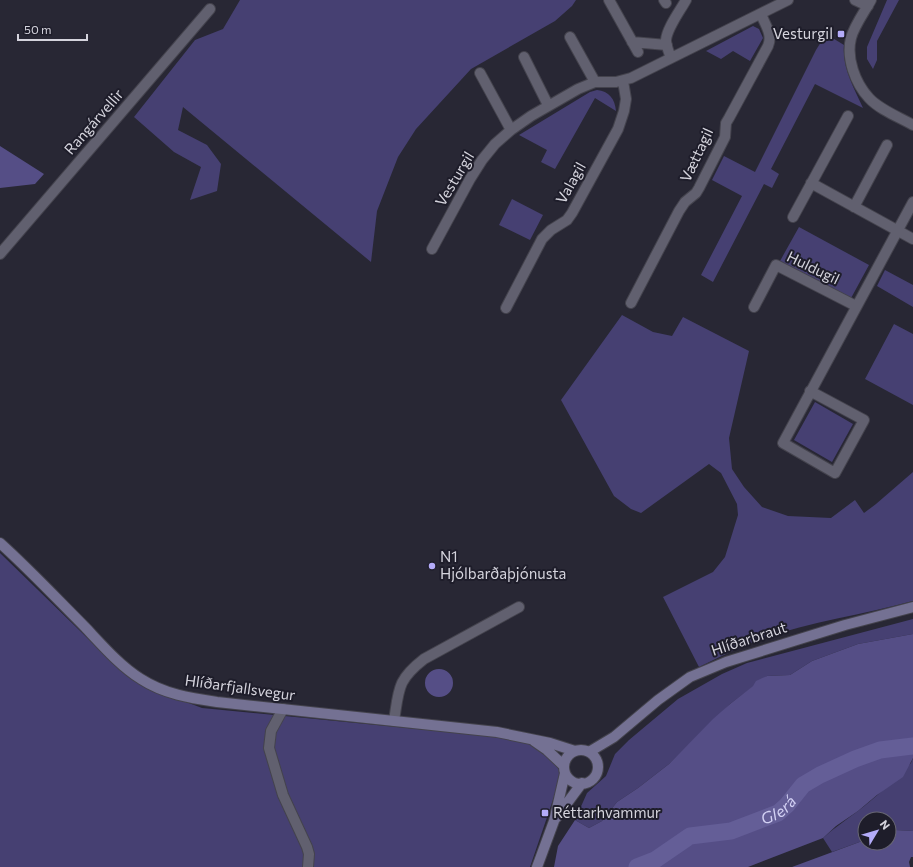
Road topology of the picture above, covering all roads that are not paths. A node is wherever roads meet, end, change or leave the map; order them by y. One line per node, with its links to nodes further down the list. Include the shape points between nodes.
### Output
1 (609, 0): 9 (street)
2 (686, 0): 10 (street, via 668,33)
3 (788, 0): 7 (street, Vesturgil)
4 (855, 0): 5 (street)
5 (869, 3): 19 (street, via 852,37 849,50 853,69 868,98 879,107)
6 (210, 9): 29 (street, Rangárvellir)
7 (760, 14): 13 (street, Vesturgil); 30 (street, Vættagil, via 770,35 768,46 728,118 725,138 699,188 679,211)
8 (570, 37): 16 (street)
9 (632, 42): 10 (street); 11 (street)
10 (667, 46): 13 (street)
11 (638, 52)
12 (524, 57): 17 (street)
13 (671, 58): 15 (street, Vesturgil)
14 (480, 73): 20 (street)
15 (623, 81): 16 (street, Vesturgil); 33 (street, Valagil, via 626,99 618,129 572,213 567,220 547,233 538,245)
16 (595, 82): 17 (street, Vesturgil)
17 (548, 106): 20 (street, Vesturgil)
18 (848, 116): 22 (street)
19 (913, 125)
20 (511, 130): 28 (street, Vesturgil, via 482,160)
21 (887, 145): 24 (street)
22 (811, 183): 24 (street); 25 (street)
23 (913, 202): 26 (street)
24 (854, 207): 26 (street)
25 (793, 217)
26 (897, 231): 27 (street); 31 (street)
27 (913, 239)
28 (432, 249)
29 (0, 254)
30 (631, 303)
31 (856, 306): 32 (street, Huldugil, via 776,264); 34 (street)
32 (754, 307)
33 (506, 308)
34 (810, 391): 34 (street, via 783,443 835,473 864,420)
35 (0, 543): 38 (main road, Hlíðarfjallsvegur, via 106,649 140,679 161,690 184,697)
36 (519, 607): 39 (street, via 415,666 402,680)
37 (913, 607): 40 (main road, Hlíðarbraut, via 726,662 690,677)
38 (284, 709): 39 (main road, Hlíðarfjallsvegur); 48 (street, via 271,731 269,748 283,795 307,847)
39 (394, 721): 41 (main road, Hlíðarfjallsvegur, via 497,732)
40 (614, 737): 43 (main road, Hlíðarbraut); 44 (main road, Hlíðarbraut)
41 (532, 740): 42 (main road, Hlíðarfjallsvegur, via 550,742); 45 (main road, Hlíðarfjallsvegur, via 547,750)
42 (575, 750): 43 (main road); 45 (main road, Hlíðarbraut, via 567,757)
43 (590, 752): 44 (main road)
44 (597, 762): 46 (main road, Hlíðarbraut, via 598,767 594,776)
45 (564, 770): 46 (main road, via 572,781); 47 (main road, Hlíðarbraut)
46 (582, 783): 47 (main road, Hlíðarbraut)
47 (554, 821): 49 (main road, Hlíðarbraut)
48 (308, 867)
49 (537, 867)

